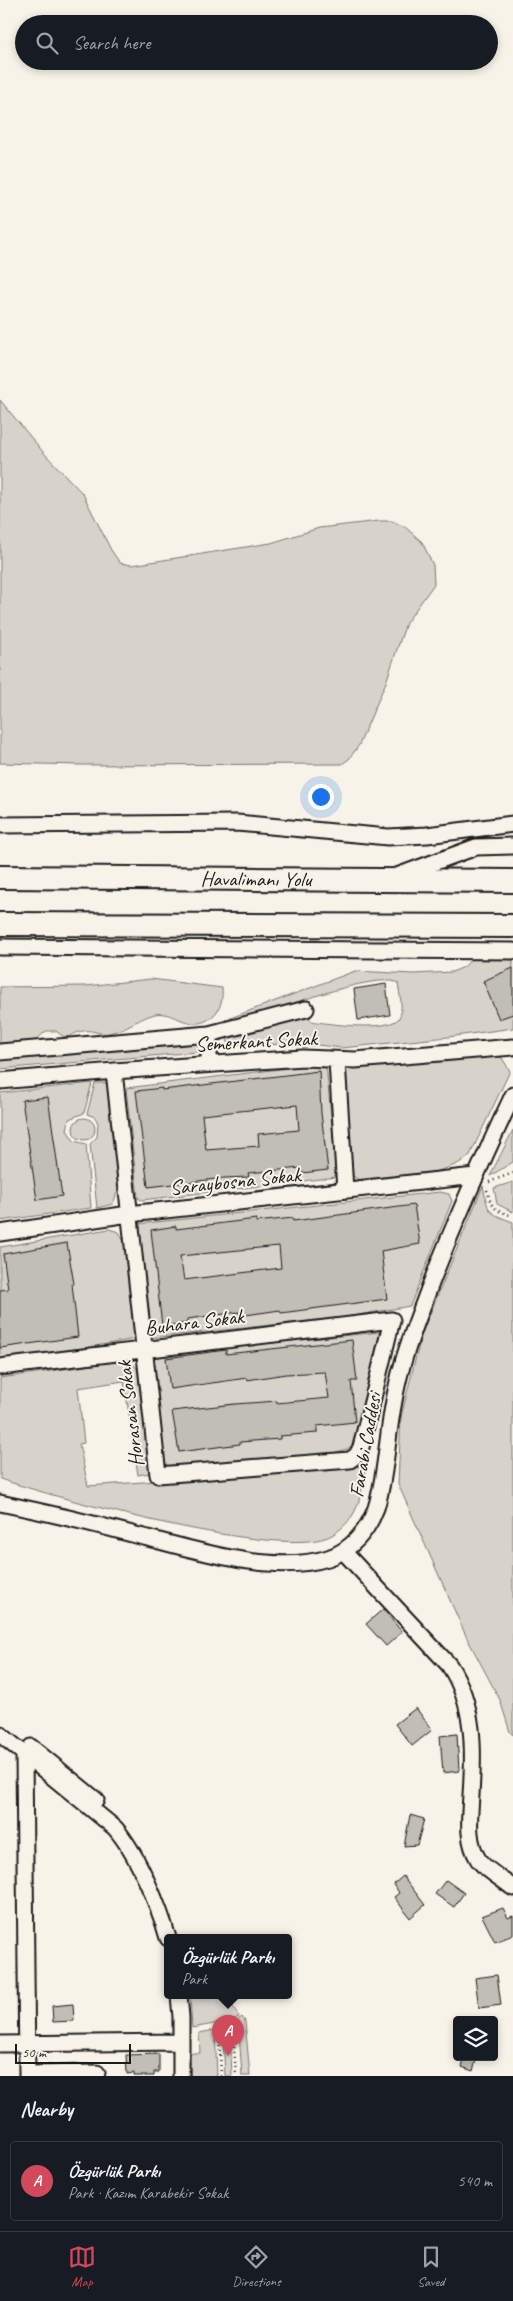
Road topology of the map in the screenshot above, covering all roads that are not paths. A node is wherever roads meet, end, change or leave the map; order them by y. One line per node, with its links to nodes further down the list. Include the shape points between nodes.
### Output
1 (513, 824): 3 (street)
2 (0, 825): 3 (street, via 237,823 388,836 427,836)
3 (477, 830): 5 (street)
4 (513, 846): 5 (street)
5 (481, 847): 7 (street)
6 (0, 877): 7 (highway, Havalimanı Yolu)
7 (387, 880): 8 (highway, Havalimanı Yolu)
8 (513, 881)
9 (0, 924): 10 (highway)
10 (513, 926)
11 (0, 947): 12 (street)
12 (513, 952)
13 (306, 1009): 14 (street)
14 (209, 1034): 16 (street); 18 (street)
15 (513, 1047): 17 (street, Semerkant Sokak)
16 (0, 1052)
17 (337, 1061): 18 (street, Semerkant Sokak, via 314,1058); 23 (street)
18 (210, 1064): 19 (street, Semerkant Sokak)
19 (114, 1070): 20 (street, Semerkant Sokak); 24 (street, Horasan Sokak)
20 (0, 1081)
21 (513, 1095): 22 (street, Farabi Caddesi)
22 (475, 1176): 23 (street, Saraybosna Sokak); 30 (street, Farabi Caddesi, via 402,1365 382,1487 375,1509 357,1540)
23 (345, 1190): 24 (street, Saraybosna Sokak)
24 (129, 1214): 25 (street, Saraybosna Sokak); 27 (street, Horasan Sokak)
25 (0, 1233)
26 (392, 1320): 27 (street, Buhara Sokak); 27 (street, Horasan Sokak, via 360,1447 350,1460 158,1475)
27 (144, 1349): 28 (street, Buhara Sokak)
28 (0, 1367)
29 (0, 1503): 30 (street, Farabi Caddesi, via 261,1562 304,1562 327,1559)
30 (344, 1552): 33 (street, via 458,1678 468,1705 472,1739 471,1841 479,1861)
31 (6, 1739): 32 (street); 35 (street, via 22,1741 40,1754 126,1829 148,1869)
32 (24, 1754): 34 (street, via 122,1836); 39 (street)
33 (513, 1888)
34 (166, 1934)
35 (174, 1934)
36 (179, 1999): 38 (street)
37 (187, 1999): 44 (street)
38 (181, 2042): 39 (street); 43 (street)
39 (27, 2043): 40 (street); 42 (street)
40 (0, 2044)
41 (97, 2073): 42 (street)
42 (27, 2075)
43 (181, 2076)
44 (188, 2076)

